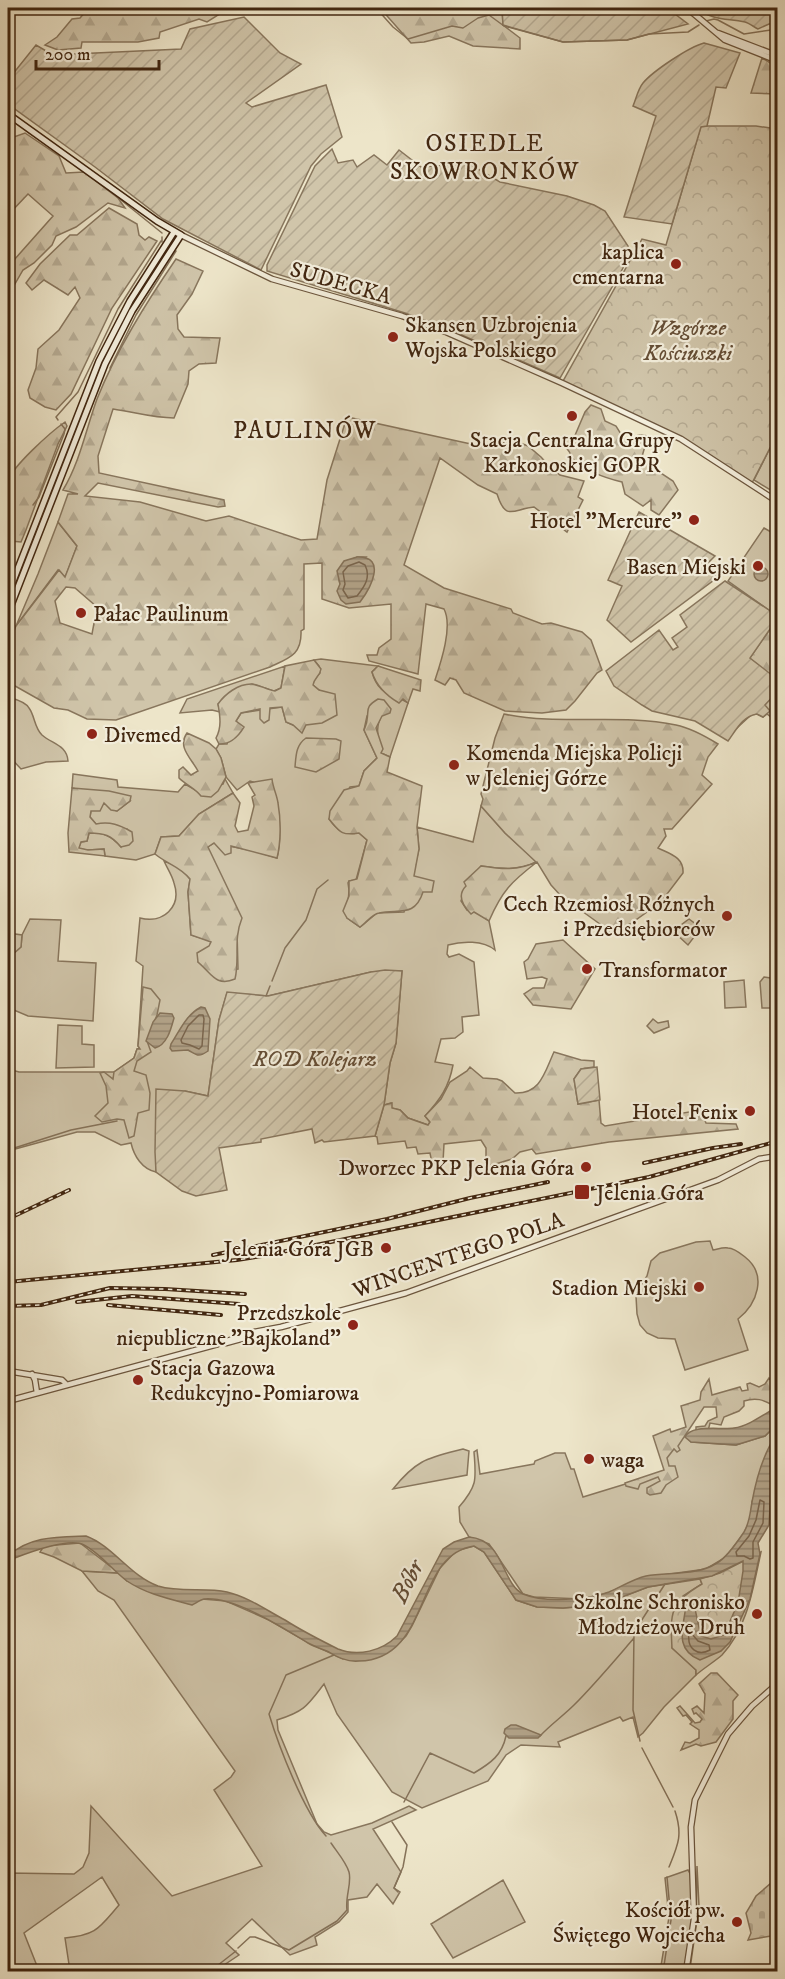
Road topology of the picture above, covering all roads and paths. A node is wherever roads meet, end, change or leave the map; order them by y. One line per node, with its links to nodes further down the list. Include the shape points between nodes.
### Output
1 (687, 8): 2 (street)
2 (713, 31): 3 (street); 4 (street)
3 (777, 56)
4 (777, 62)
5 (8, 114): 6 (main road, SUDECKA)
6 (174, 232): 7 (main road, SUDECKA); 9 (main road, via 130,301 99,361)
7 (181, 235): 8 (street, SUDECKA, via 266,277 402,316 562,383 681,439); 10 (main road, via 132,311 105,364)
8 (777, 502)
9 (8, 594)
10 (8, 613)
11 (777, 1156): 14 (street, WINCENTEGO POLA, via 759,1159 718,1180 422,1287)
12 (8, 1371): 13 (street)
13 (32, 1374): 14 (street, via 62,1380); 15 (street)
14 (67, 1385): 15 (street, WINCENTEGO POLA)
15 (37, 1393): 16 (street, WINCENTEGO POLA)
16 (8, 1401)
17 (777, 1683): 18 (street, via 728,1734 695,1800 691,1824 695,1906)
18 (686, 1971)

